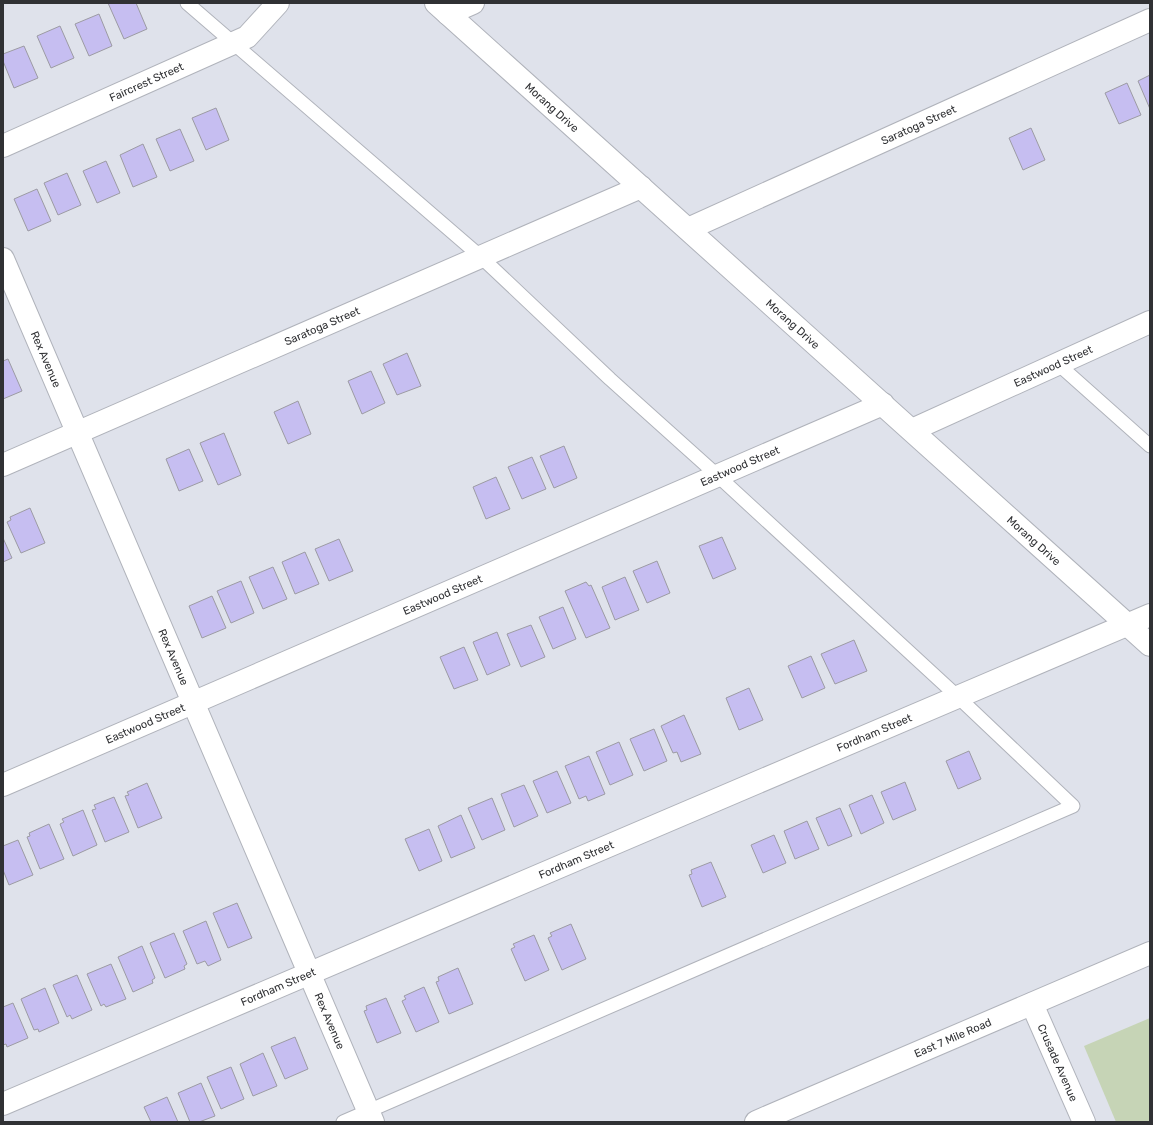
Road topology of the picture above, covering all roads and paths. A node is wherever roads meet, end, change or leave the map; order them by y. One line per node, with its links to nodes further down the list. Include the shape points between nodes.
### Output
1 (187, 3): 6 (lane)
2 (278, 3): 6 (street, Faircrest Street, via 247,36)
3 (473, 3): 4 (street)
4 (442, 8): 8 (street, Morang Drive)
5 (1150, 20): 9 (street, Saratoga Street)
6 (232, 43): 7 (street, Faircrest Street); 10 (lane)
7 (3, 146)
8 (641, 187): 9 (street, Morang Drive); 10 (street, Saratoga Street)
9 (688, 229): 14 (street, Morang Drive)
10 (481, 257): 16 (street, Saratoga Street); 19 (lane, via 610,380)
11 (3, 259): 16 (street, Rex Avenue)
12 (1150, 322): 13 (street, Eastwood Street)
13 (1058, 364): 15 (street, Eastwood Street); 17 (lane)
14 (883, 404): 15 (street, Morang Drive); 19 (street, Eastwood Street)
15 (912, 430): 21 (street, Morang Drive)
16 (78, 433): 18 (street, Saratoga Street); 24 (street, Rex Avenue)
17 (1150, 446)
18 (3, 465)
19 (718, 476): 23 (lane); 24 (street, Eastwood Street)
20 (1150, 615): 21 (street, Fordham Street)
21 (1129, 624): 22 (street, Morang Drive); 23 (street, Fordham Street)
22 (1150, 645)
23 (958, 697): 27 (street, Fordham Street); 30 (lane, via 1073,806)
24 (194, 703): 25 (street, Eastwood Street); 27 (street, Rex Avenue)
25 (3, 785)
26 (1150, 953): 28 (street, East 7 Mile Road)
27 (311, 975): 29 (street, Fordham Street); 30 (street, Rex Avenue)
28 (1032, 1004): 32 (street, East 7 Mile Road); 33 (street, Crusade Avenue)
29 (3, 1104)
30 (371, 1116): 31 (lane)
31 (343, 1122)
32 (756, 1122)
33 (1084, 1122)

